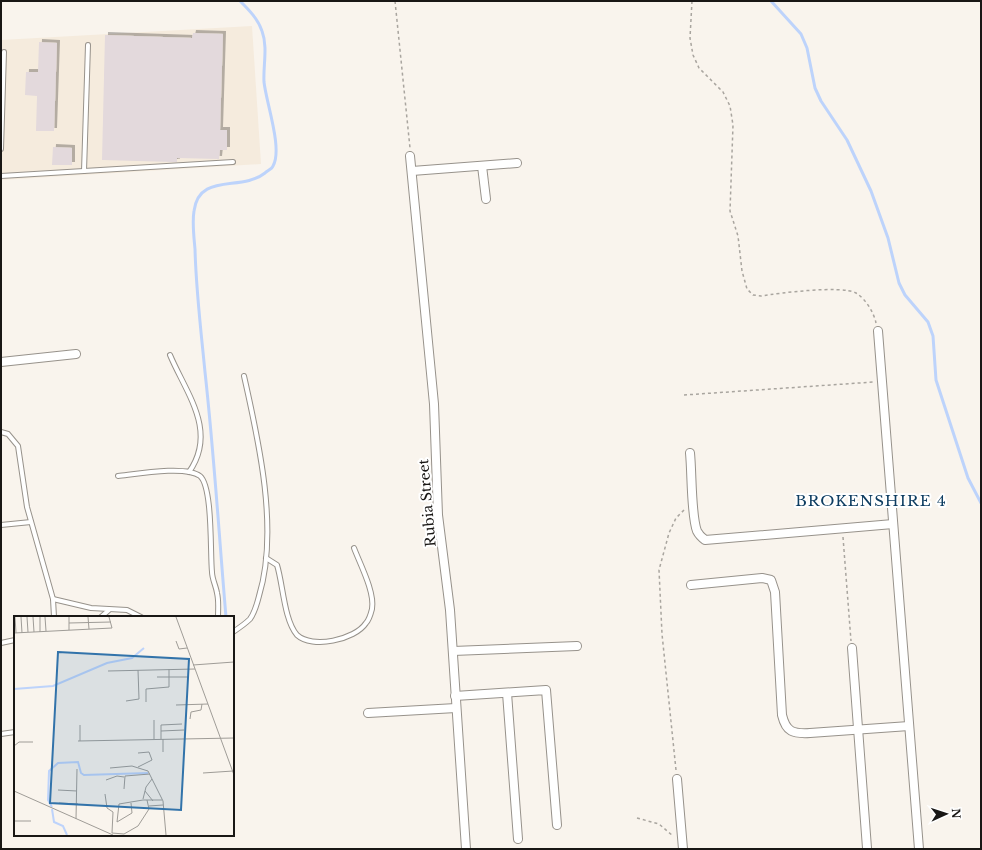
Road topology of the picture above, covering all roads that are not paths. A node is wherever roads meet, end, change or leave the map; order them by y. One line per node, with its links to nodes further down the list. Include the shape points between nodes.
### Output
1 (88, 45): 8 (lane)
2 (4, 52): 3 (lane)
3 (1, 149)
4 (410, 156): 9 (street, Rubia Street)
5 (233, 162): 8 (lane)
6 (517, 163): 7 (street)
7 (482, 166): 9 (street); 11 (street)
8 (84, 171): 10 (lane)
9 (412, 171): 38 (street, Rubia Street, via 434,404 438,515)
10 (1, 176)
11 (486, 199)
12 (878, 331): 22 (street)
13 (76, 354): 15 (street)
14 (170, 355): 19 (lane, via 196,407 200,425 199,455)
15 (1, 362)
16 (244, 376): 25 (lane, via 259,447 267,517)
17 (1, 432): 21 (lane, via 14,438 18,446)
18 (690, 453): 22 (street, via 697,530 700,537 705,540)
19 (189, 472): 20 (lane); 32 (lane, via 200,476 204,484 211,535 212,574 218,594)
20 (118, 476)
21 (31, 522): 23 (lane); 27 (lane)
22 (893, 524): 43 (street)
23 (1, 526)
24 (354, 548): 25 (lane, via 370,588 372,608 366,624 353,634 315,643 305,641 290,623 277,565)
25 (266, 558): 33 (lane, via 264,580 255,609 244,625)
26 (691, 585): 44 (street, via 762,578 771,580 775,592 784,725 798,733)
27 (53, 598): 28 (lane); 29 (lane)
28 (109, 610): 30 (lane); 31 (lane, via 127,610)
29 (54, 616)
30 (102, 616)
31 (139, 616)
32 (218, 616)
33 (234, 631)
34 (14, 641): 35 (lane)
35 (1, 643)
36 (577, 646): 38 (street)
37 (852, 648): 44 (street)
38 (453, 651): 40 (street, Rubia Street)
39 (507, 693): 40 (street); 48 (street, via 546,690); 49 (street)
40 (455, 696): 41 (street, Rubia Street)
41 (456, 708): 42 (street); 51 (street, Rubia Street)
42 (368, 713)
43 (909, 726): 44 (street); 53 (street)
44 (858, 730): 50 (street)
45 (14, 732): 46 (lane)
46 (1, 734)
47 (676, 780): 52 (street)
48 (557, 825)
49 (518, 839)
50 (867, 848)
51 (466, 849)
52 (683, 849)
53 (919, 849)

